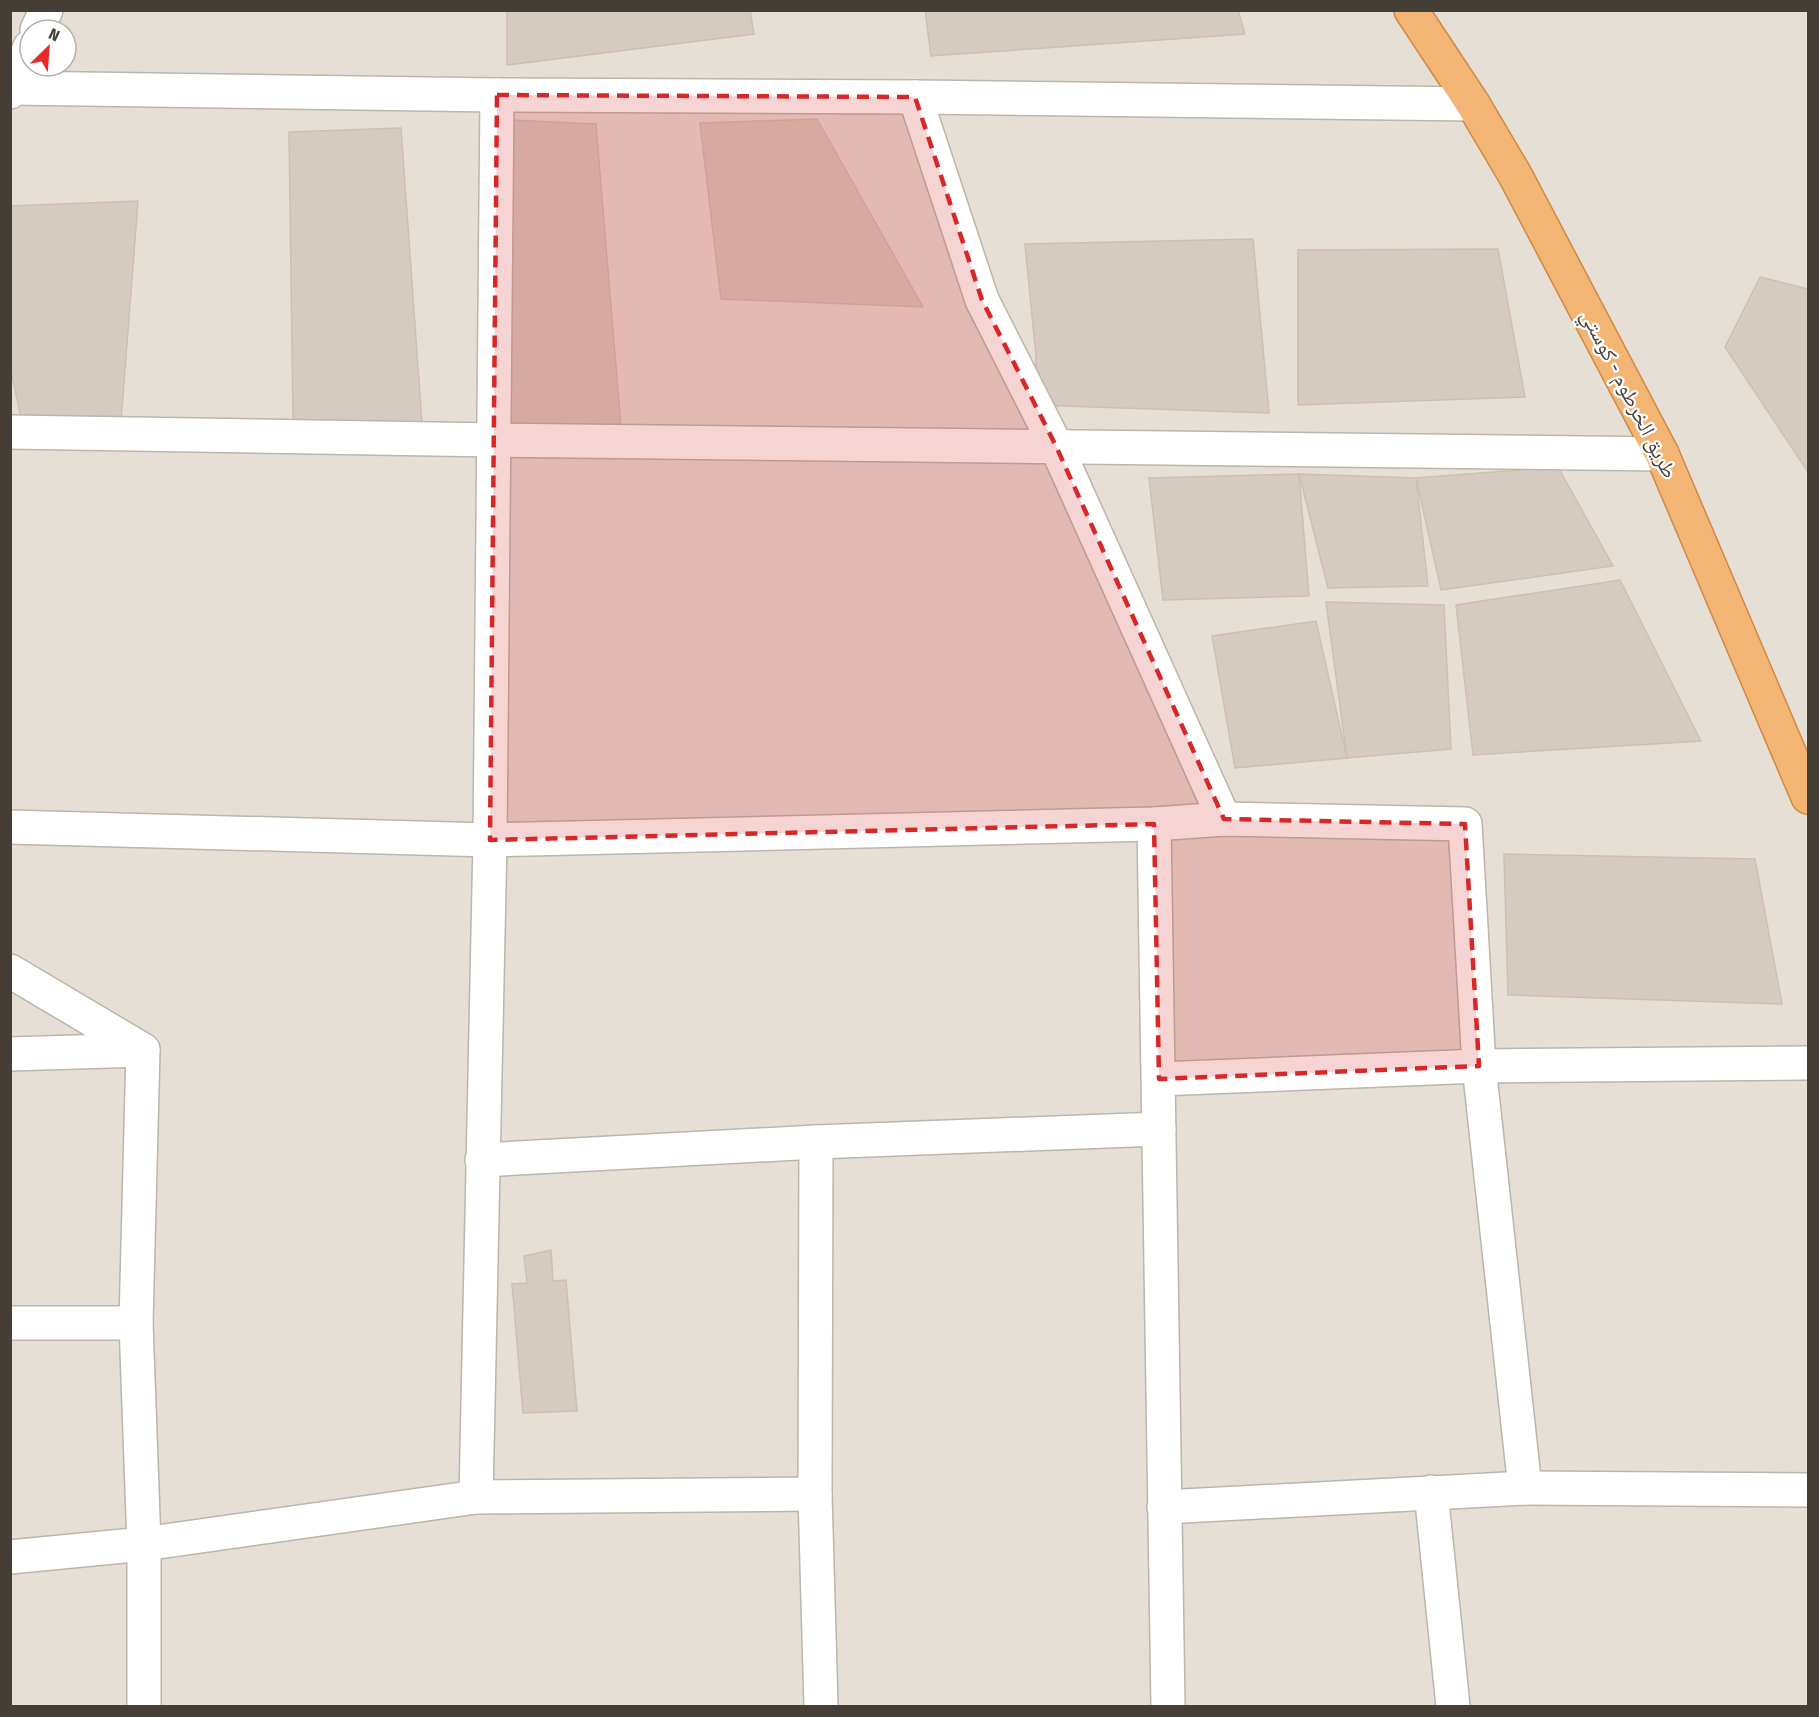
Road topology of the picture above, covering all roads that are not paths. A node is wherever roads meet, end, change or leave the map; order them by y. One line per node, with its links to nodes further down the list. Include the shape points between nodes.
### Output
1 (1411, 10): 6 (highway, طريق الخرطوم - كوستي)
2 (18, 76): 3 (street)
3 (12, 90): 4 (street)
4 (497, 95): 5 (street); 8 (street)
5 (915, 97): 6 (street); 9 (street, via 982,300)
6 (1473, 104): 10 (highway, طريق الخرطوم - كوستي, via 1515,174)
7 (10, 432): 8 (street)
8 (494, 440): 9 (street); 15 (street)
9 (1056, 446): 10 (street); 12 (street)
10 (1662, 454): 11 (highway, طريق الخرطوم - كوستي)
11 (1809, 797)
12 (1224, 819): 13 (street); 20 (street, via 1465,824)
13 (1154, 824): 15 (street); 21 (street)
14 (10, 827): 15 (street)
15 (490, 840): 24 (street)
16 (10, 971): 17 (street)
17 (143, 1050): 18 (street); 26 (street)
18 (10, 1054)
19 (1809, 1063): 20 (street)
20 (1479, 1066): 21 (street); 27 (street)
21 (1159, 1079): 22 (street)
22 (1159, 1129): 23 (street); 32 (street)
23 (816, 1142): 24 (street); 30 (street)
24 (482, 1160): 31 (street)
25 (10, 1323): 26 (street)
26 (136, 1323): 33 (street)
27 (1525, 1488): 28 (street); 29 (street)
28 (1809, 1490)
29 (1431, 1492): 32 (street); 38 (street)
30 (815, 1494): 31 (street); 36 (street)
31 (476, 1497): 33 (street)
32 (1164, 1507): 37 (street)
33 (144, 1544): 34 (street); 35 (street)
34 (10, 1557)
35 (144, 1707)
36 (821, 1707)
37 (1168, 1707)
38 (1453, 1707)

